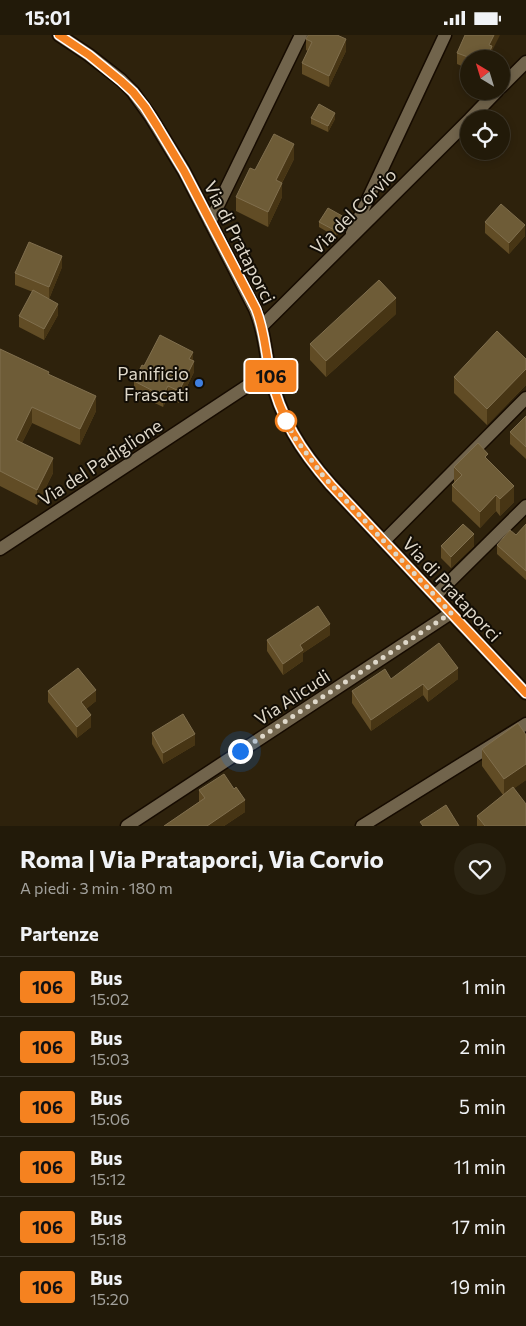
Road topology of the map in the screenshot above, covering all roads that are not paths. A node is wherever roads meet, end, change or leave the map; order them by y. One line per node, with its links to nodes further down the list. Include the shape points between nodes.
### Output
1 (59, 35): 9 (street, Via di Prataporci, via 100,63 133,92 178,160)
2 (301, 35): 9 (street)
3 (445, 35): 10 (street)
4 (526, 62): 5 (street)
5 (510, 78)
6 (488, 100): 7 (street, Via del Corvio)
7 (478, 110)
8 (460, 128): 10 (street, Via del Corvio)
9 (210, 222): 11 (street, Via di Prataporci)
10 (348, 242): 11 (street, Via del Corvio)
11 (262, 326): 12 (street, Via di Prataporci)
12 (270, 371): 15 (street, Via di Prataporci, via 280,408 295,438 324,477); 16 (street, Via del Padiglione)
13 (526, 398): 15 (street)
14 (526, 506): 17 (street)
15 (384, 541): 17 (street, Via di Prataporci)
16 (0, 549)
17 (435, 596): 18 (street, Via di Prataporci)
18 (451, 613): 19 (street, Via di Prataporci); 21 (street, Via Alicudi)
19 (526, 693)
20 (526, 724): 22 (street)
21 (127, 826)
22 (362, 826)

